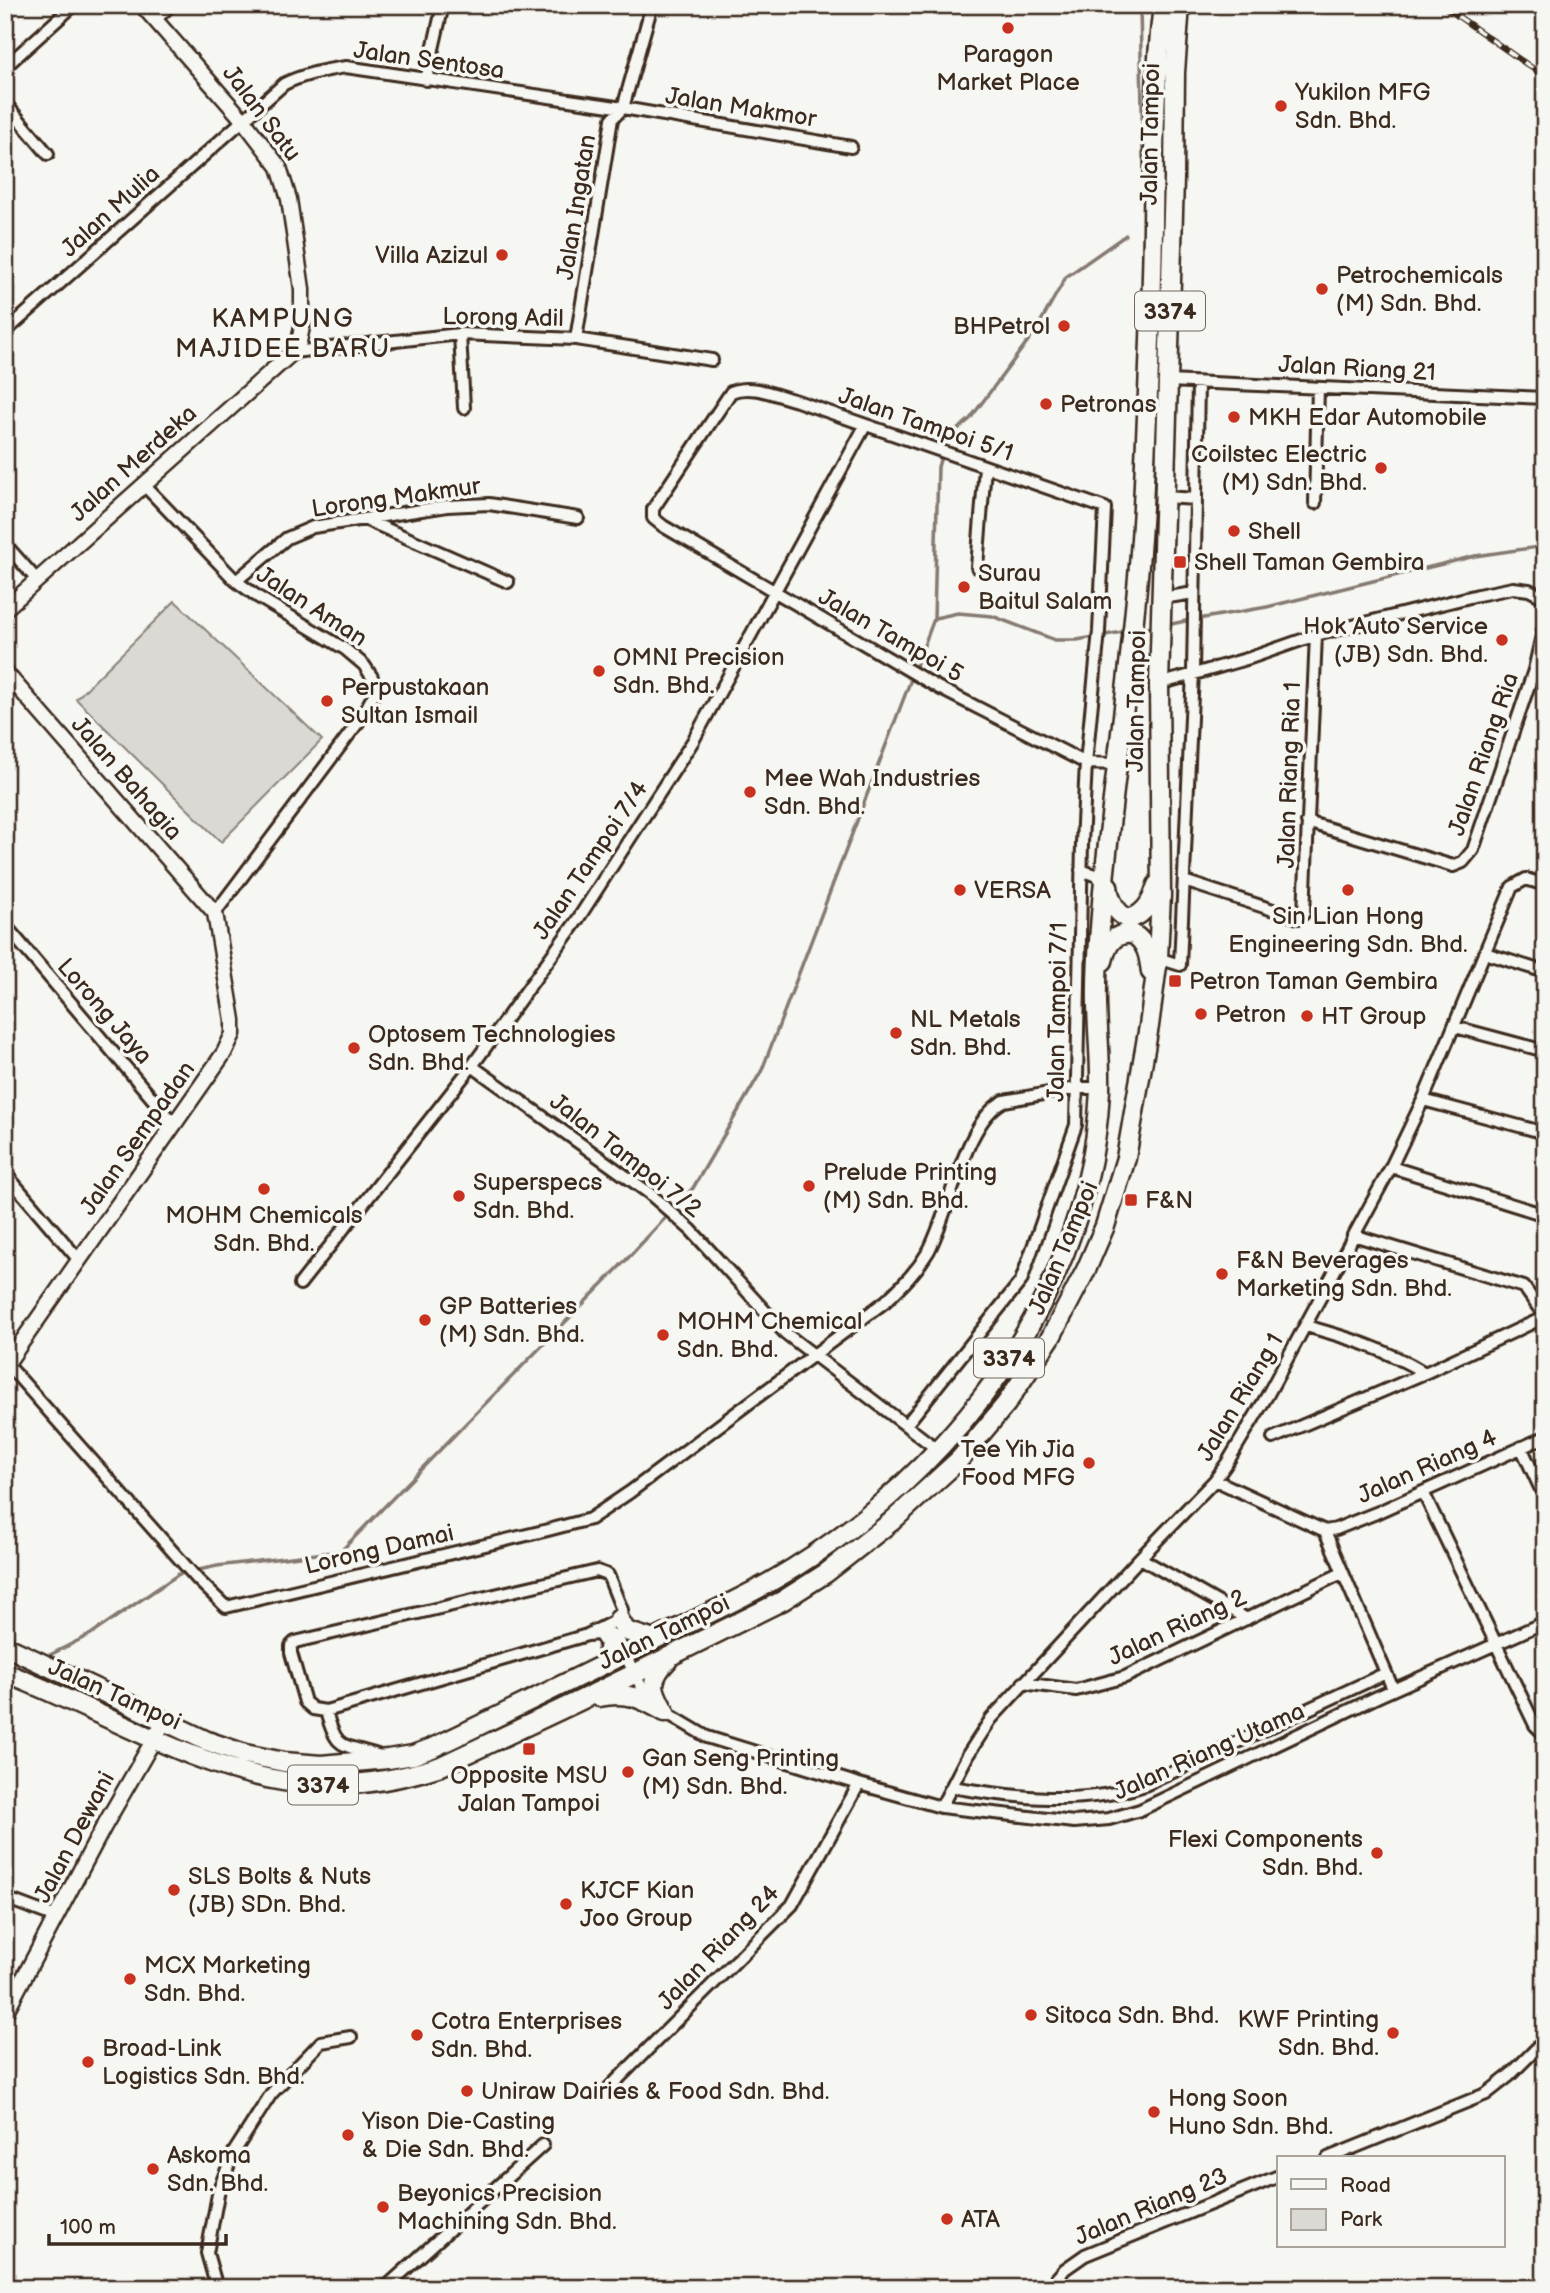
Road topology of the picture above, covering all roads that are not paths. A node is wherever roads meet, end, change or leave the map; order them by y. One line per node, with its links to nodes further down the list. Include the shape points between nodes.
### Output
1 (74, 5): 9 (street)
2 (142, 5): 8 (street, Jalan Satu)
3 (171, 5): 8 (street)
4 (443, 5): 10 (street)
5 (652, 5): 12 (street, Jalan Ingatan)
6 (1163, 5): 52 (main road, Jalan Tampoi / 3374, via 1143,495 1133,645)
7 (1180, 5): 21 (main road, Jalan Tampoi / 3374)
8 (156, 19): 13 (street, Jalan Satu)
9 (5, 67)
10 (426, 80): 12 (street, Jalan Sentosa); 13 (street, Jalan Sentosa, via 346,67 322,71 284,85)
11 (5, 103): 15 (street)
12 (623, 108): 14 (street, Jalan Makmor); 18 (street, Jalan Ingatan, via 612,119)
13 (243, 120): 16 (street, Jalan Mulia); 19 (street, Jalan Satu, via 279,167 289,199 303,310 303,327)
14 (851, 147)
15 (48, 154)
16 (5, 332)
17 (460, 334): 18 (street, Lorong Adil); 19 (street, Lorong Adil); 25 (street)
18 (576, 340): 20 (street, Lorong Adil)
19 (293, 352): 28 (street, Jalan Merdeka)
20 (712, 360)
21 (1168, 381): 22 (street, Jalan Riang 21); 29 (main road, Jalan Tampoi / 3374)
22 (1198, 383): 23 (street, Jalan Riang 21); 30 (street)
23 (1318, 388): 24 (street, Jalan Riang 21); 31 (street)
24 (1545, 398)
25 (464, 408)
26 (865, 426): 27 (street, Jalan Tampoi 5/1); 34 (street, Jalan Tampoi 5/1, via 754,389 731,392 653,509); 41 (street, Jalan Tampoi 7/4)
27 (982, 465): 32 (street, Jalan Tampoi 5/1); 37 (street)
28 (143, 484): 38 (street, Jalan Merdeka); 39 (street, Jalan Aman)
29 (1165, 497): 30 (street); 44 (main road, Jalan Tampoi / 3374)
30 (1196, 499): 42 (street)
31 (1315, 503)
32 (1105, 508): 51 (street, Jalan Tampoi 7/1)
33 (578, 518): 35 (street, Lorong Makmur, via 489,504)
34 (653, 518): 41 (street, Jalan Tampoi 5)
35 (364, 519): 39 (street, Lorong Makmur, via 313,527 287,538); 40 (street)
36 (5, 544): 38 (street)
37 (976, 567)
38 (37, 580): 45 (street, Jalan Merdeka)
39 (236, 581): 59 (street, Jalan Aman, via 345,649 372,677 374,694 360,720)
40 (508, 582)
41 (775, 593): 51 (street, Jalan Tampoi 5, via 924,680); 68 (street, Jalan Tampoi 7/4, via 657,799)
42 (1194, 593): 44 (street); 49 (street)
43 (1545, 598): 47 (street, via 1513,588)
44 (1162, 607): 50 (main road, Jalan Tampoi / 3374)
45 (5, 609)
46 (1545, 622): 53 (street, Jalan Riang Ria, via 1530,683 1473,850 1463,862 1453,866)
47 (1316, 635): 49 (street); 53 (street, Jalan Riang Ria 1)
48 (5, 672): 59 (street, Jalan Bahagia)
49 (1192, 672): 50 (street); 57 (street)
50 (1159, 684): 56 (main road, Jalan Tampoi / 3374)
51 (1086, 763): 52 (street, Jalan Tampoi 5); 54 (street, Jalan Tampoi 7/1)
52 (1117, 764): 55 (main road, Jalan Tampoi / 3374)
53 (1307, 822): 57 (street, Jalan Riang Ria 1, via 1302,917)
54 (1081, 870): 55 (street); 69 (street, Jalan Tampoi 7/1)
55 (1105, 875): 56 (main road, via 1113,906 1121,915 1134,917 1146,909); 64 (main road, Jalan Tampoi / 3374)
56 (1161, 875): 62 (main road, Jalan Tampoi / 3374)
57 (1184, 881): 62 (street, via 1180,965)
58 (1545, 885): 61 (street, Jalan Riang 1, via 1526,880 1512,887)
59 (215, 913): 72 (street, Jalan Sempadan, via 233,1034)
60 (5, 925): 72 (street, Lorong Jaya)
61 (1485, 953): 63 (street); 66 (street, Jalan Riang 1)
62 (1158, 958): 65 (main road, Jalan Tampoi / 3374)
63 (1545, 972)
64 (1097, 985): 65 (main road, via 1112,939 1133,934 1146,948); 70 (main road, Jalan Tampoi / 3374)
65 (1153, 994): 104 (main road, Jalan Tampoi / 3374, via 1126,1158 1105,1226 1051,1337 1006,1404 959,1460 826,1573 782,1601)
66 (1455, 1027): 67 (street); 71 (street, Jalan Riang 1)
67 (1545, 1051)
68 (472, 1066): 79 (street, Jalan Tampoi 7/4); 82 (street, Jalan Tampoi 7/2, via 649,1193 691,1230 785,1333)
69 (1077, 1088): 70 (street); 82 (street, via 995,1105 979,1125 929,1250 912,1276); 85 (street, Jalan Tampoi 7/1, via 1076,1125 1021,1281)
70 (1100, 1088): 89 (main road, Jalan Tampoi / 3374, via 1094,1156 1065,1255 1031,1326 986,1393)
71 (1423, 1100): 73 (street); 74 (street, Jalan Riang 1)
72 (173, 1123): 78 (street, Jalan Sempadan)
73 (1545, 1133)
74 (1391, 1167): 76 (street); 77 (street, Jalan Riang 1)
75 (5, 1173): 78 (street)
76 (1545, 1215)
77 (1353, 1235): 80 (street, via 1524,1287); 81 (street, Jalan Riang 1)
78 (79, 1259): 83 (street, Jalan Sempadan)
79 (300, 1284)
80 (1545, 1317): 84 (street)
81 (1306, 1326): 84 (street, via 1368,1344); 90 (street, Jalan Riang 1)
82 (814, 1356): 83 (street, Lorong Damai, via 590,1518 232,1607 226,1607 198,1580); 85 (street, Jalan Tampoi 7/2)
83 (6, 1365)
84 (1424, 1373): 87 (street)
85 (905, 1425): 89 (street, Jalan Tampoi 7/2)
86 (1545, 1437): 88 (street, Jalan Riang 4)
87 (1273, 1438)
88 (1521, 1447): 91 (street, Jalan Riang 4); 92 (street)
89 (938, 1450): 100 (main road, Jalan Tampoi / 3374, via 873,1510 805,1560 741,1598)
90 (1215, 1480): 93 (street); 94 (street, Jalan Riang 1)
91 (1423, 1492): 93 (street, Jalan Riang 4); 101 (street)
92 (1545, 1498)
93 (1325, 1531): 95 (street)
94 (1140, 1558): 97 (street); 109 (street, Jalan Riang 1)
95 (1342, 1573): 97 (street, Jalan Riang 2); 107 (street)
96 (619, 1619): 99 (street); 100 (main road, via 626,1631); 112 (street, via 622,1610 608,1575 597,1571 295,1642 290,1653 305,1702)
97 (1247, 1619): 109 (street, Jalan Riang 2, via 1125,1677 1076,1690)
98 (1545, 1622): 101 (street, Jalan Riang Utama)
99 (595, 1634): 103 (street, via 616,1637); 105 (main road, via 608,1642); 112 (street)
100 (654, 1640): 103 (main road, Jalan Tampoi / 3374)
101 (1497, 1644): 110 (street, Jalan Riang Utama); 116 (street, via 1535,1725)
102 (5, 1646): 114 (main road, Jalan Tampoi / 3374)
103 (625, 1654): 105 (main road, Jalan Tampoi / 3374); 106 (street, Jalan Riang Utama)
104 (672, 1656): 106 (main road, Jalan Tampoi / 3374); 113 (main road, via 656,1672 653,1684)
105 (606, 1664): 119 (main road, Jalan Tampoi / 3374, via 432,1748)
106 (634, 1673): 111 (main road, Jalan Tampoi / 3374); 113 (street, Jalan Riang Utama, via 643,1690)
107 (1385, 1673): 110 (street); 115 (street)
108 (7, 1674): 117 (main road, Jalan Tampoi / 3374)
109 (1023, 1684): 121 (street, Jalan Riang 1, via 992,1719)
110 (1393, 1689): 118 (street, Jalan Riang Utama)
111 (582, 1700): 113 (main road, via 622,1694); 117 (main road, Jalan Tampoi / 3374, via 441,1766 363,1782 323,1785 240,1772)
112 (326, 1711): 119 (street, via 332,1735 339,1742)
113 (665, 1712): 120 (street, Jalan Riang Utama, via 707,1737)
114 (165, 1720): 117 (street, Jalan Dewani); 119 (main road, Jalan Tampoi / 3374, via 208,1741 284,1762 321,1765)
115 (1258, 1734): 118 (street); 121 (street, via 1119,1793 1061,1798)
116 (1545, 1735)
117 (155, 1738): 124 (street, Jalan Dewani)
118 (1266, 1751): 122 (street, Jalan Riang Utama, via 1140,1810 1109,1819 1074,1822)
119 (388, 1759)
120 (859, 1784): 122 (street, Jalan Riang Utama); 128 (street, Jalan Riang 24, via 792,1905)
121 (952, 1787): 122 (street, Jalan Riang 1)
122 (941, 1807)
123 (5, 1898): 124 (street)
124 (56, 1917): 125 (street, Jalan Dewani)
125 (5, 2013)
126 (351, 2037): 132 (street, via 321,2042 271,2094 234,2152 219,2189 207,2253)
127 (1545, 2040): 130 (street, via 1486,2094)
128 (609, 2088)
129 (543, 2145): 133 (street)
130 (1333, 2156)
131 (1277, 2177): 134 (street, Jalan Riang 23, via 1085,2255)
132 (217, 2288)
133 (385, 2288)
134 (1048, 2288)

